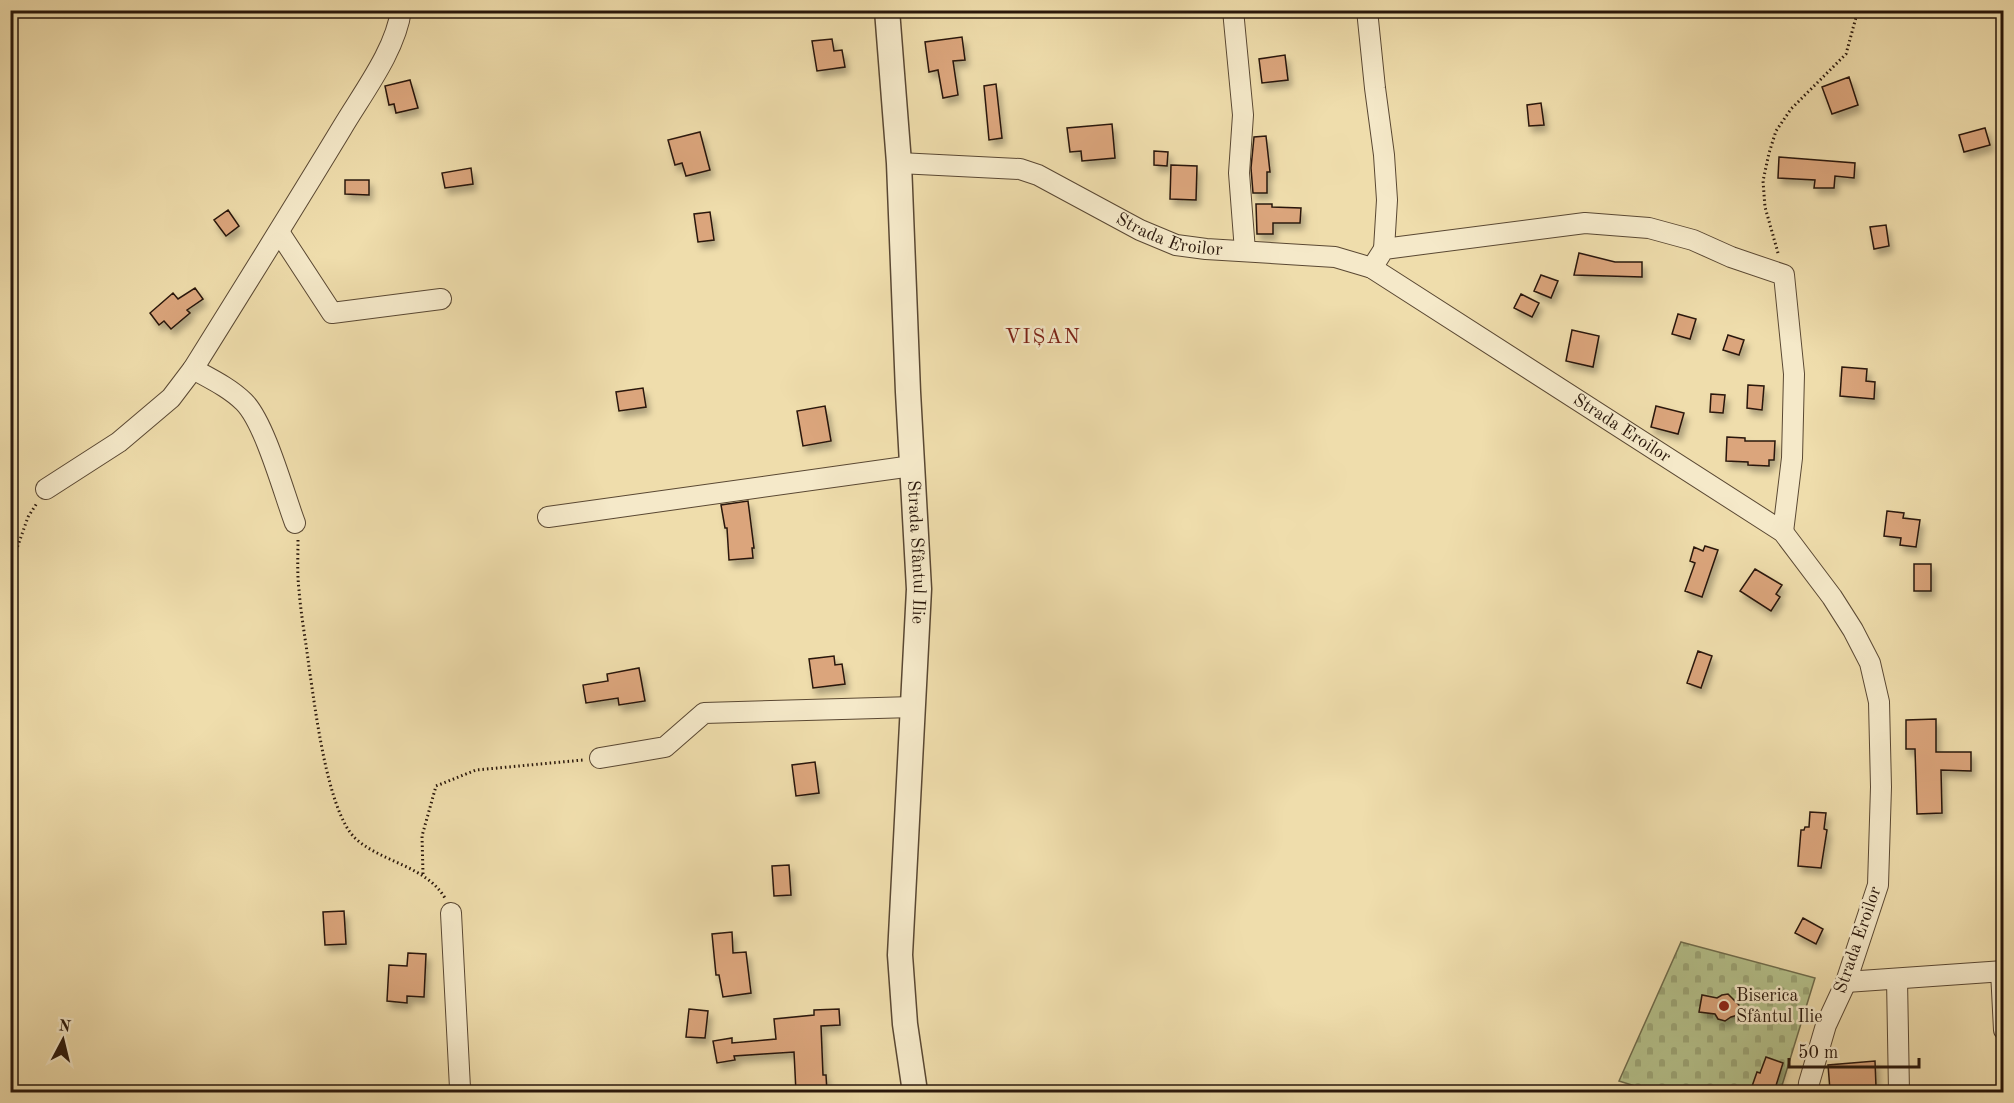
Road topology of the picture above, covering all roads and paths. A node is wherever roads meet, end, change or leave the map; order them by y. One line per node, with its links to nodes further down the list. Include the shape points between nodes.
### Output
1 (401, 10): 7 (street, via 384,58)
2 (887, 10): 6 (street, Strada Sfântul Ilie)
3 (1233, 10): 9 (street, via 1243,115 1239,173)
4 (1367, 10): 8 (street, via 1384,155)
5 (1858, 10): 11 (path, via 1846,54 1791,109 1776,131 1769,153 1763,181 1765,207)
6 (899, 163): 9 (street, Strada Eroilor, via 1020,169 1176,245); 14 (street, Strada Sfântul Ilie)
7 (279, 232): 12 (street, via 332,313); 13 (street)
8 (1384, 249): 10 (street); 11 (street, via 1585,223 1649,228 1693,240)
9 (1245, 251): 10 (street, Strada Eroilor, via 1335,257)
10 (1372, 267): 18 (street, Strada Eroilor)
11 (1784, 275): 18 (street, via 1794,374 1792,458)
12 (441, 299)
13 (193, 369): 15 (street, via 171,398 119,442); 17 (street, via 246,404 262,433)
14 (912, 466): 16 (street); 20 (street, Strada Sfântul Ilie, via 920,589)
15 (46, 489): 19 (path, via 28,517)
16 (548, 517)
17 (295, 523): 22 (path, via 299,589 321,743 343,820 354,837 374,852)
18 (1782, 531): 26 (street, Strada Eroilor, via 1853,630 1870,663 1879,702 1878,885)
19 (10, 568)
20 (913, 707): 21 (street, via 704,713 665,747); 29 (street, Strada Sfântul Ilie, via 900,955)
21 (600, 758): 22 (path, via 476,770 436,786 422,836)
22 (423, 874): 23 (path, via 437,885)
23 (451, 913): 28 (street)
24 (2002, 971): 25 (street); 27 (street)
25 (1897, 979): 26 (street); 31 (street)
26 (1846, 982): 30 (street, Strada Eroilor, via 1826,1025)
27 (2004, 1030)
28 (463, 1092)
29 (915, 1092)
30 (1808, 1092)
31 (1899, 1092)

